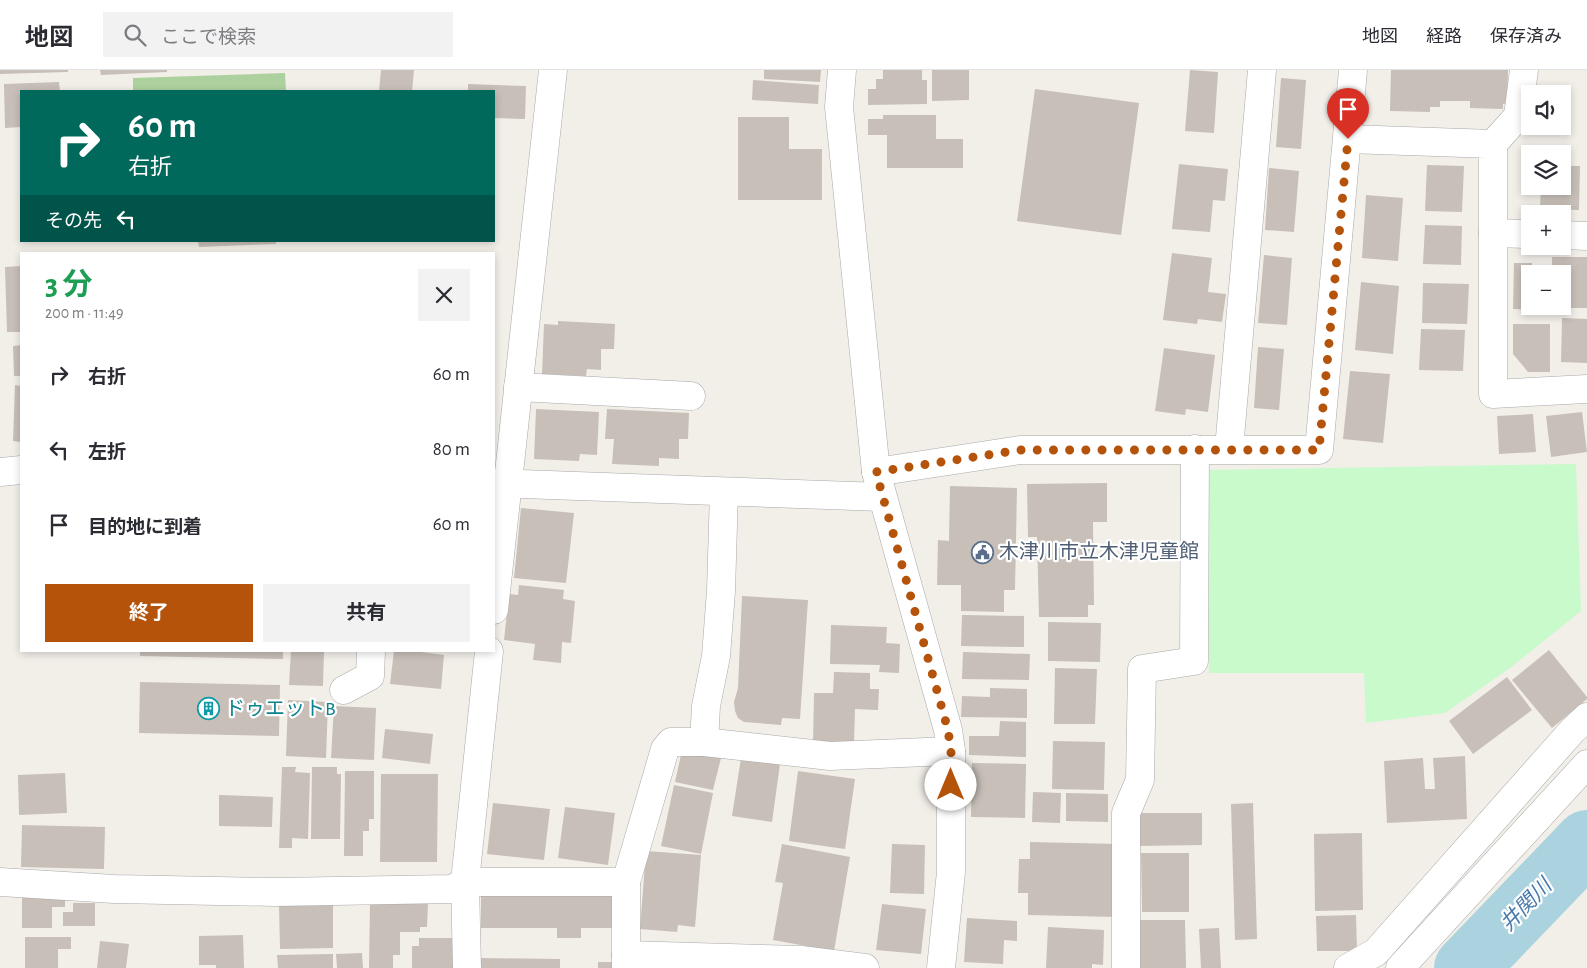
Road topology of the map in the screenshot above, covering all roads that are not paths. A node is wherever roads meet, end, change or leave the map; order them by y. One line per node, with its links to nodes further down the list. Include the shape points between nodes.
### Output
1 (553, 70): 12 (street)
2 (842, 70): 20 (street, via 839,107)
3 (1262, 70): 16 (street)
4 (1354, 70): 6 (street)
5 (1524, 70): 7 (street, via 1518,116)
6 (1348, 139): 7 (street); 16 (street, via 1319,450)
7 (1493, 144): 8 (street)
8 (1493, 234): 9 (street); 13 (street, via 1493,394)
9 (1521, 234)
10 (1571, 235): 11 (street)
11 (1587, 236)
12 (518, 387): 14 (street); 19 (street)
13 (1587, 389)
14 (691, 396)
15 (1195, 449): 16 (street); 20 (street, via 1020,450); 37 (street, via 1194,661 1142,669 1140,780 1126,813)
16 (1229, 449)
17 (20, 470): 18 (street)
18 (0, 472)
19 (500, 483): 21 (street); 22 (street)
20 (879, 485): 21 (street); 28 (street, via 948,730)
21 (724, 492): 27 (street, via 717,647 706,706)
22 (495, 589)
23 (371, 652): 25 (street, via 370,676)
24 (489, 652): 31 (street)
25 (344, 690)
26 (1587, 717): 38 (street, via 1376,952)
27 (704, 742): 28 (street, via 830,756); 32 (street, via 671,742 665,749)
28 (951, 751): 36 (street, via 951,872)
29 (1587, 764): 39 (street)
30 (0, 882): 31 (street, via 114,889 276,892 452,889)
31 (465, 882): 32 (street); 34 (street)
32 (626, 882): 33 (street)
33 (626, 961): 35 (street, via 801,960)
34 (467, 968)
35 (865, 968)
36 (941, 968)
37 (1126, 968)
38 (1348, 968)
39 (1400, 968)

